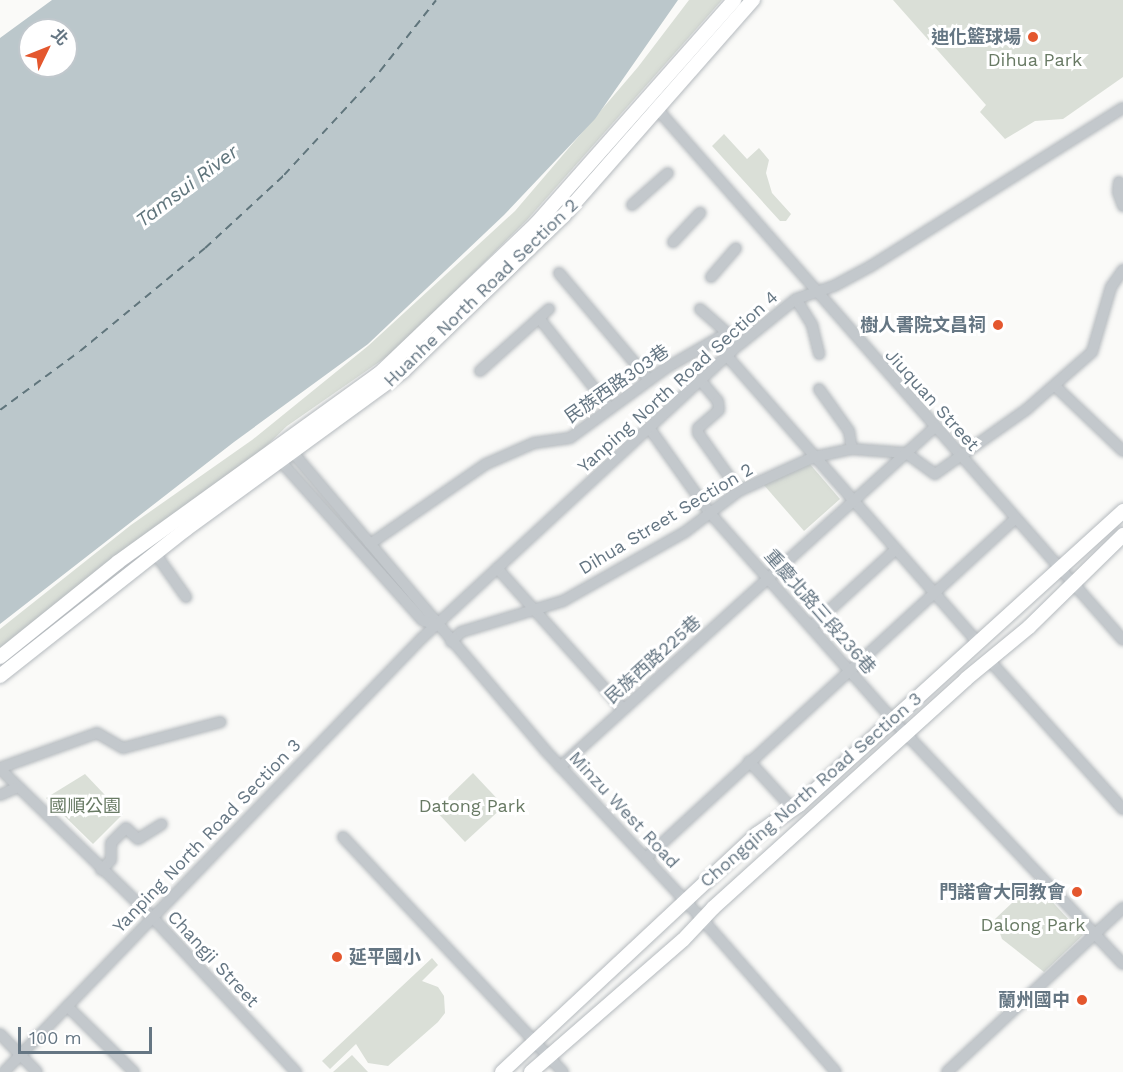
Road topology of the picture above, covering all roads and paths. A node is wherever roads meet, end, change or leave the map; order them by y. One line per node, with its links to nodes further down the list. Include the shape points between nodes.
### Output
1 (734, 0): 3 (main road, Huanhe North Road Section 2)
2 (753, 0): 5 (main road, Huanhe North Road Section 2)
3 (647, 99): 5 (street, Jiuquan Street); 34 (main road, Huanhe North Road Section 2, via 537,223 379,374)
4 (1123, 108): 16 (street, Yanping North Road Section 4, via 871,266)
5 (658, 109): 16 (street, Jiuquan Street); 34 (main road, Huanhe North Road Section 2, via 536,245 403,371)
6 (668, 173): 8 (street)
7 (1119, 182): 9 (street)
8 (632, 205)
9 (1123, 206)
10 (700, 213): 11 (street)
11 (673, 242)
12 (736, 248): 15 (street)
13 (1123, 270): 28 (street, via 1111,287 1092,352)
14 (559, 273): 26 (street)
15 (711, 277)
16 (816, 294): 17 (street, Yanping North Road Section 4); 31 (street, Jiuquan Street)
17 (796, 299): 22 (street, Yanping North Road Section 4); 23 (street, via 812,325)
18 (549, 309): 20 (street)
19 (700, 309): 21 (street)
20 (539, 318): 25 (street); 30 (street)
21 (727, 333): 22 (street); 26 (street, 民族西路303巷)
22 (740, 344): 24 (street, Yanping North Road Section 4)
23 (819, 354)
24 (727, 356): 27 (street, Yanping North Road Section 4); 37 (street)
25 (480, 371)
26 (649, 380): 30 (street, 民族西路303巷)
27 (701, 381): 32 (street, Yanping North Road Section 4); 39 (street, via 718,401 719,410 698,428 698,433)
28 (1055, 386): 35 (street); 38 (street)
29 (819, 389): 33 (street, via 849,431)
30 (610, 408): 45 (street, 民族西路303巷, via 570,438 534,443 486,464)
31 (934, 427): 36 (street, 民族西路225巷); 38 (street, Jiuquan Street)
32 (650, 429): 42 (street, 重慶北路三段236巷); 48 (street, Yanping North Road Section 4)
33 (852, 449): 36 (street, Dihua Street Section 2); 37 (street, Dihua Street Section 2)
34 (286, 452): 45 (street, Minzu West Road); 47 (main road, Huanhe North Road Section 2); 55 (street, Minzu West Road, via 422,620); 60 (main road, Huanhe North Road Section 2, via 272,450 118,562)
35 (1123, 452)
36 (906, 453): 38 (street, via 935,474); 40 (street, 民族西路225巷)
37 (814, 457): 39 (street, Dihua Street Section 2); 40 (street)
38 (963, 458): 43 (street, Jiuquan Street)
39 (739, 491): 42 (street, Dihua Street Section 2)
40 (852, 502): 46 (street); 50 (street, 民族西路225巷)
41 (1123, 511): 49 (main road, Chongqing North Road Section 3)
42 (710, 512): 50 (street, 重慶北路三段236巷); 54 (street, Dihua Street Section 2, via 643,557 563,600)
43 (1016, 518): 49 (street, Jiuquan Street); 52 (street)
44 (1123, 535): 51 (main road, Chongqing North Road Section 3)
45 (370, 544): 55 (street, Minzu West Road, via 431,612)
46 (895, 550): 52 (street); 56 (street)
47 (155, 553): 53 (street); 63 (main road, Huanhe North Road Section 2)
48 (497, 567): 54 (street); 55 (street, Yanping North Road Section 4)
49 (1059, 568): 51 (street, Jiuquan Street); 59 (main road, Chongqing North Road Section 3)
50 (768, 578): 56 (street, 重慶北路三段236巷); 64 (street, 民族西路225巷)
51 (1071, 582): 57 (street, Jiuquan Street); 61 (main road, Chongqing North Road Section 3, via 1064,595)
52 (934, 594): 59 (street); 62 (street)
53 (186, 597)
54 (533, 610): 58 (street, Dihua Street Section 2, via 461,632); 64 (street)
55 (436, 625): 58 (street, Minzu West Road); 81 (street, Yanping North Road Section 3)
56 (811, 627): 62 (street, 重慶北路三段236巷)
57 (1123, 640)
58 (451, 642): 69 (street, Minzu West Road)
59 (977, 642): 65 (main road, Chongqing North Road Section 3)
60 (0, 657)
61 (990, 661): 67 (main road, Chongqing North Road Section 3); 74 (street)
62 (849, 670): 65 (street, 重慶北路三段236巷); 68 (street)
63 (0, 676)
64 (623, 709): 69 (street, 民族西路225巷)
65 (892, 720): 67 (street, 重慶北路三段236巷); 73 (main road, Chongqing North Road Section 3)
66 (221, 722): 70 (street, via 123,748 97,733)
67 (906, 733): 82 (main road, Chongqing North Road Section 3); 83 (street, 重慶北路三段236巷)
68 (749, 761): 73 (street); 77 (street)
69 (560, 767): 77 (street, Minzu West Road)
70 (0, 769): 71 (street, Changji Street)
71 (16, 788): 72 (street); 78 (street, Changji Street)
72 (0, 795)
73 (792, 807): 79 (main road, Chongqing North Road Section 3, via 757,834)
74 (1123, 809)
75 (162, 824): 78 (street, via 138,839 126,828 111,843 111,860)
76 (343, 837): 87 (street)
77 (646, 858): 79 (street, Minzu West Road)
78 (101, 870): 81 (street, Changji Street)
79 (687, 903): 82 (street, Minzu West Road); 87 (main road, Chongqing North Road Section 3)
80 (1123, 908): 83 (street)
81 (152, 917): 85 (street, Yanping North Road Section 3); 93 (street, Changji Street)
82 (702, 919): 89 (main road, Chongqing North Road Section 3); 97 (street, Minzu West Road)
83 (1095, 934): 84 (street, 重慶北路三段236巷); 98 (street)
84 (1123, 964)
85 (67, 1006): 88 (street, Yanping North Road Section 3); 92 (street)
86 (0, 1034): 88 (street)
87 (535, 1042): 89 (street); 94 (main road, Chongqing North Road Section 3)
88 (21, 1055): 90 (street, Yanping North Road Section 3); 91 (street)
89 (549, 1056): 95 (main road, Chongqing North Road Section 3); 96 (street)
90 (4, 1072)
91 (37, 1072)
92 (134, 1072)
93 (296, 1072)
94 (502, 1072)
95 (531, 1072)
96 (564, 1072)
97 (836, 1072)
98 (947, 1072)

